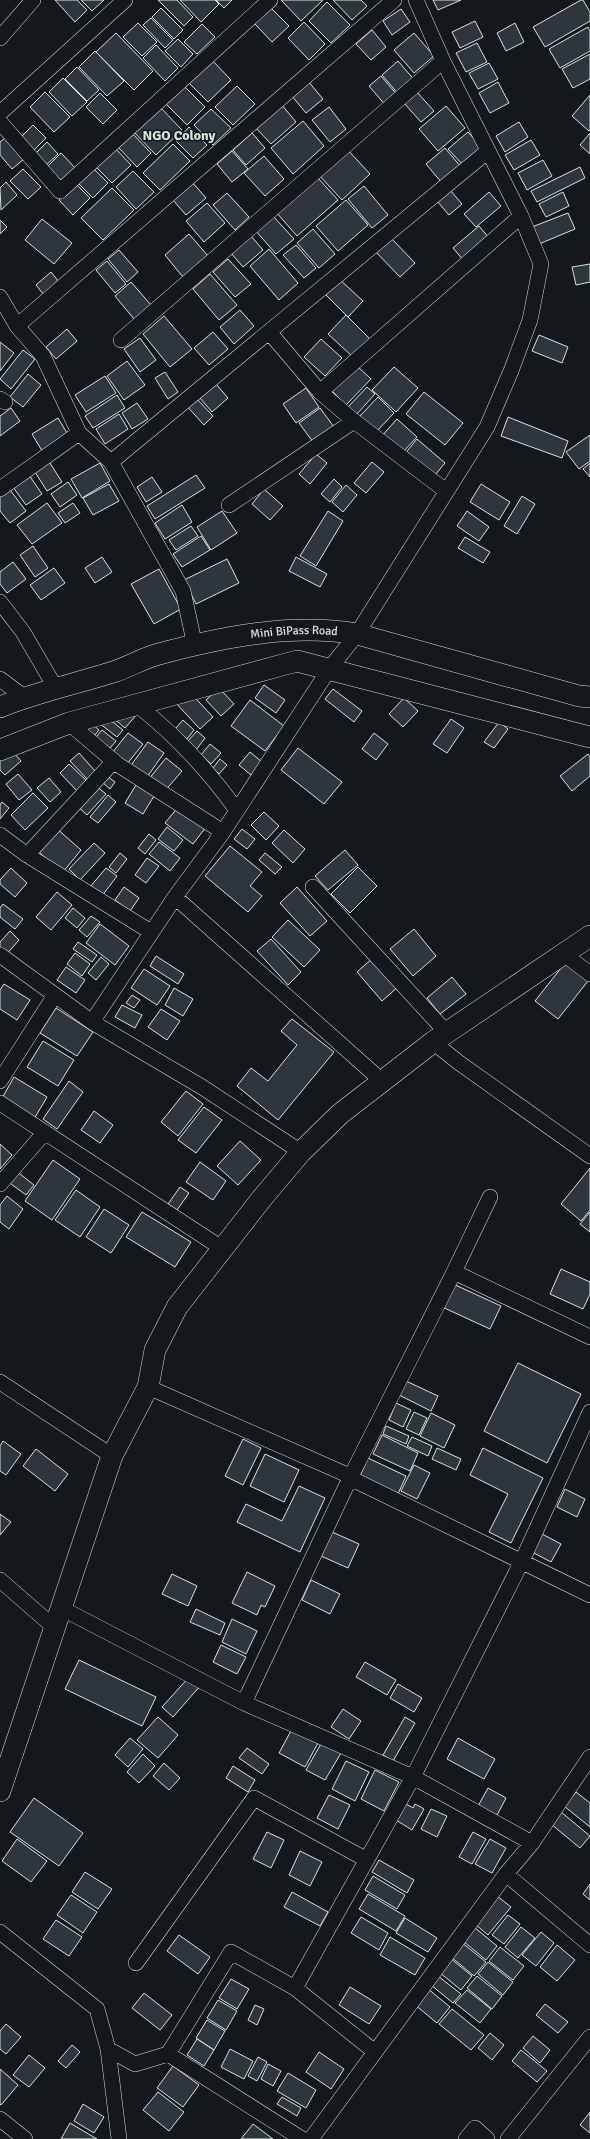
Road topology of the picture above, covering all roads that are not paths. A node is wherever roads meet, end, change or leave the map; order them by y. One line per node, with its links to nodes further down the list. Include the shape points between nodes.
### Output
1 (33, 0): 6 (street)
2 (125, 0): 8 (street)
3 (270, 0): 9 (street, via 60,191)
4 (394, 0): 13 (street)
5 (416, 0): 7 (street)
6 (0, 38)
7 (443, 61): 10 (street); 15 (street)
8 (0, 113)
9 (0, 122)
10 (488, 151): 11 (street); 14 (street)
11 (521, 216): 16 (street); 21 (street, via 541,264 530,320 512,371 487,427)
12 (0, 297): 13 (street)
13 (17, 326): 18 (street, via 43,356)
14 (270, 333): 16 (street); 19 (street)
15 (121, 340)
16 (320, 392): 17 (street)
17 (354, 421): 21 (street); 22 (street)
18 (79, 433): 19 (street); 20 (street)
19 (111, 462): 25 (street, via 183,591)
20 (0, 489)
21 (446, 491): 24 (street)
22 (229, 505)
23 (0, 602): 28 (street, via 23,632)
24 (357, 634): 25 (street, Mini BiPass Road, via 330,630 242,635); 26 (street); 30 (street, Mini BiPass Road)
25 (195, 646): 28 (street, Mini BiPass Road, via 158,654 114,672)
26 (330, 668): 31 (street, via 297,661); 34 (street); 37 (street)
27 (0, 679): 29 (street)
28 (55, 687): 29 (street, Mini BiPass Road)
29 (24, 697): 32 (street, Mini BiPass Road)
30 (590, 697)
31 (137, 704): 33 (street); 37 (street, via 164,726 210,773)
32 (0, 707)
33 (69, 723): 35 (street); 36 (street)
34 (587, 740)
35 (0, 750)
36 (114, 761): 38 (street); 40 (street)
37 (236, 809): 38 (street)
38 (223, 832): 42 (street)
39 (0, 835): 40 (street)
40 (27, 855): 43 (street)
41 (313, 887): 50 (street)
42 (175, 897): 43 (street); 52 (street)
43 (151, 932): 49 (street)
44 (590, 936): 45 (street)
45 (564, 954): 47 (street); 50 (street)
46 (0, 955): 48 (street)
47 (590, 974)
48 (55, 995): 49 (street); 51 (street)
49 (92, 1022): 55 (street, via 202,1088)
50 (440, 1037): 52 (street); 56 (street, via 458,1062)
51 (0, 1081)
52 (382, 1081): 55 (street, via 340,1114)
53 (0, 1103): 54 (street)
54 (45, 1132): 57 (street); 59 (street)
55 (301, 1152): 59 (street)
56 (590, 1156)
57 (0, 1184)
58 (490, 1196): 60 (street)
59 (223, 1249): 62 (street, via 177,1307 155,1350)
60 (454, 1272): 61 (street); 66 (street)
61 (590, 1337)
62 (148, 1387): 65 (street); 66 (street, via 343,1472)
63 (3, 1389): 65 (street)
64 (590, 1412): 67 (street)
65 (112, 1456): 70 (street)
66 (350, 1478): 67 (street); 72 (street)
67 (522, 1561): 69 (street); 74 (street)
68 (0, 1580): 71 (street)
69 (590, 1595)
70 (62, 1608): 71 (street); 72 (street)
71 (55, 1628): 75 (street)
72 (244, 1703): 74 (street)
73 (590, 1757): 76 (street)
74 (413, 1777): 76 (street); 77 (street)
75 (0, 1791)
76 (532, 1843): 78 (street)
77 (367, 1860): 81 (street, via 254,1798); 82 (street)
78 (506, 1874): 80 (street); 85 (street)
79 (0, 1932): 84 (street, via 97,2009)
80 (590, 1945)
81 (136, 1963)
82 (295, 1988): 85 (street); 86 (street, via 231,1952)
83 (590, 2037): 94 (street)
84 (108, 2048): 86 (street, via 135,2064); 89 (street)
85 (375, 2052): 91 (street)
86 (168, 2054): 90 (street)
87 (0, 2119): 88 (street)
88 (25, 2139)
89 (119, 2139)
90 (302, 2139)
91 (311, 2139)
92 (466, 2139): 93 (street, via 475,2128)
93 (487, 2139)
94 (508, 2139)

